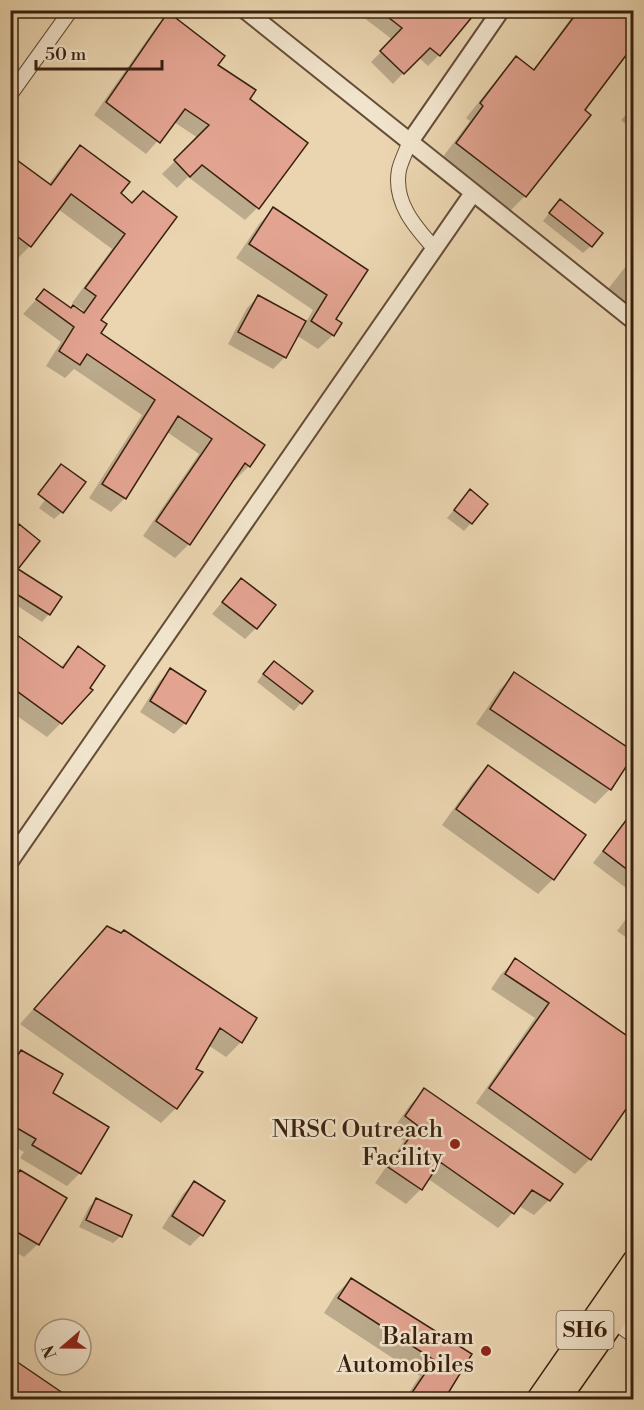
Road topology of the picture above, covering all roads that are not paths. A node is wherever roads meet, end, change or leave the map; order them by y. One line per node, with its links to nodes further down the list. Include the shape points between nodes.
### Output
1 (72, 10): 4 (street)
2 (245, 10): 5 (street)
3 (501, 10): 5 (street)
4 (10, 95)
5 (409, 143): 6 (street); 7 (street, via 399,170 398,188 413,225)
6 (473, 193): 7 (street); 8 (street)
7 (435, 249): 9 (street)
8 (633, 321)
9 (10, 861)
10 (633, 1260): 14 (main road, SH6)
11 (633, 1293): 12 (main road, SH6)
12 (613, 1320): 13 (street); 15 (main road, SH6)
13 (633, 1336)
14 (537, 1400)
15 (559, 1400)

